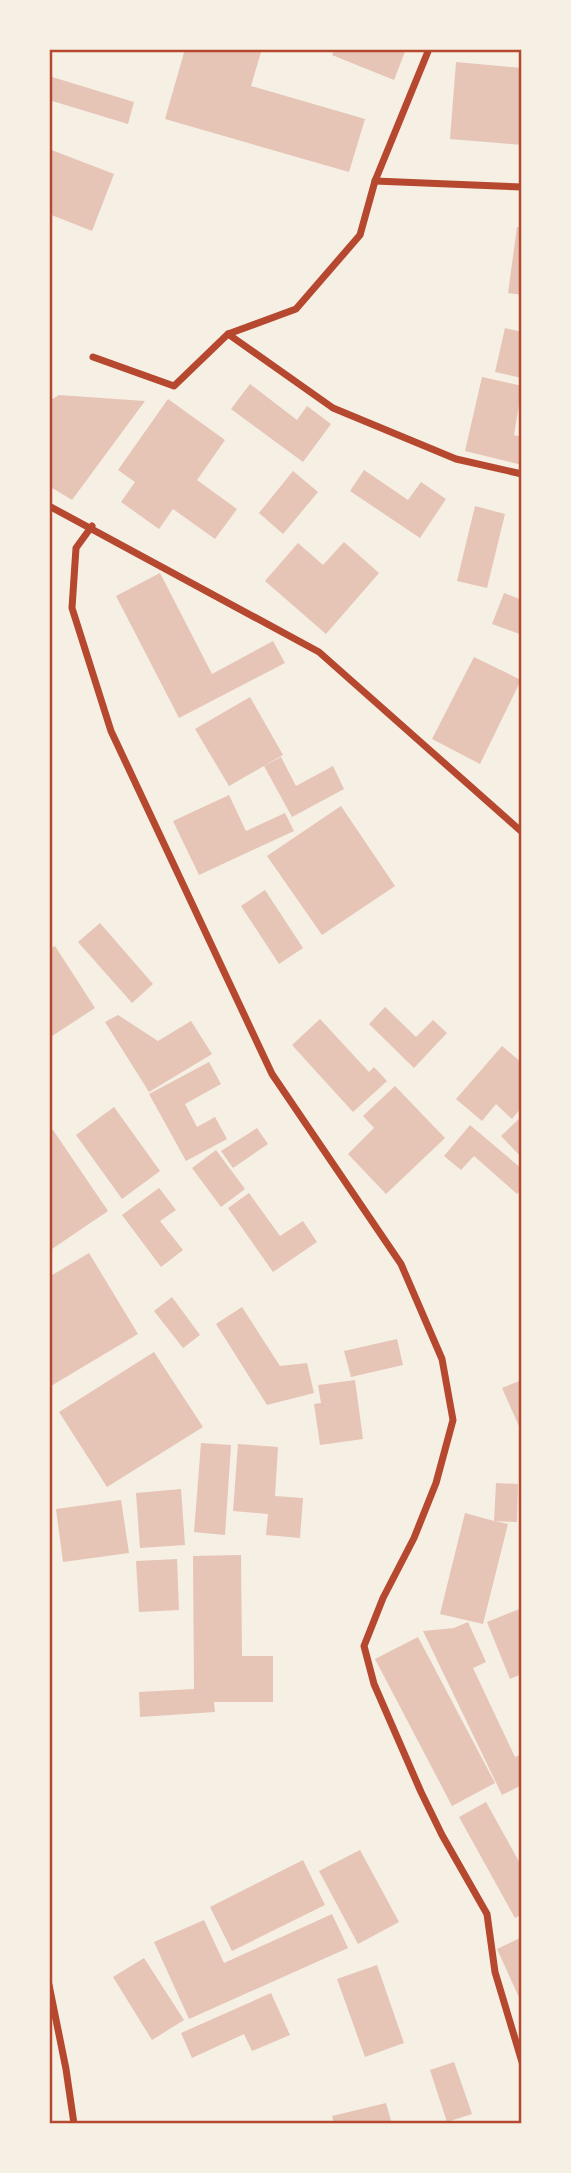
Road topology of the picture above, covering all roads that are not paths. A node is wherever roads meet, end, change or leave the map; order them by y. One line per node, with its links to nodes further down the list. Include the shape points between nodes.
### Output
1 (429, 49): 2 (street)
2 (375, 181): 3 (street); 4 (street, via 360,235 296,309)
3 (522, 187)
4 (228, 334): 5 (street, via 174,386); 6 (street, via 332,408 456,459)
5 (93, 357)
6 (522, 474)
7 (49, 506): 8 (street)
8 (92, 526): 9 (street, via 319,652); 11 (street, via 76,548 72,608 111,731 272,1074 401,1264 442,1359 453,1420 436,1483 364,1646 373,1684 421,1792 487,1914 495,1972)
9 (522, 832)
10 (49, 1985): 12 (street)
11 (522, 2062)
12 (74, 2124)

